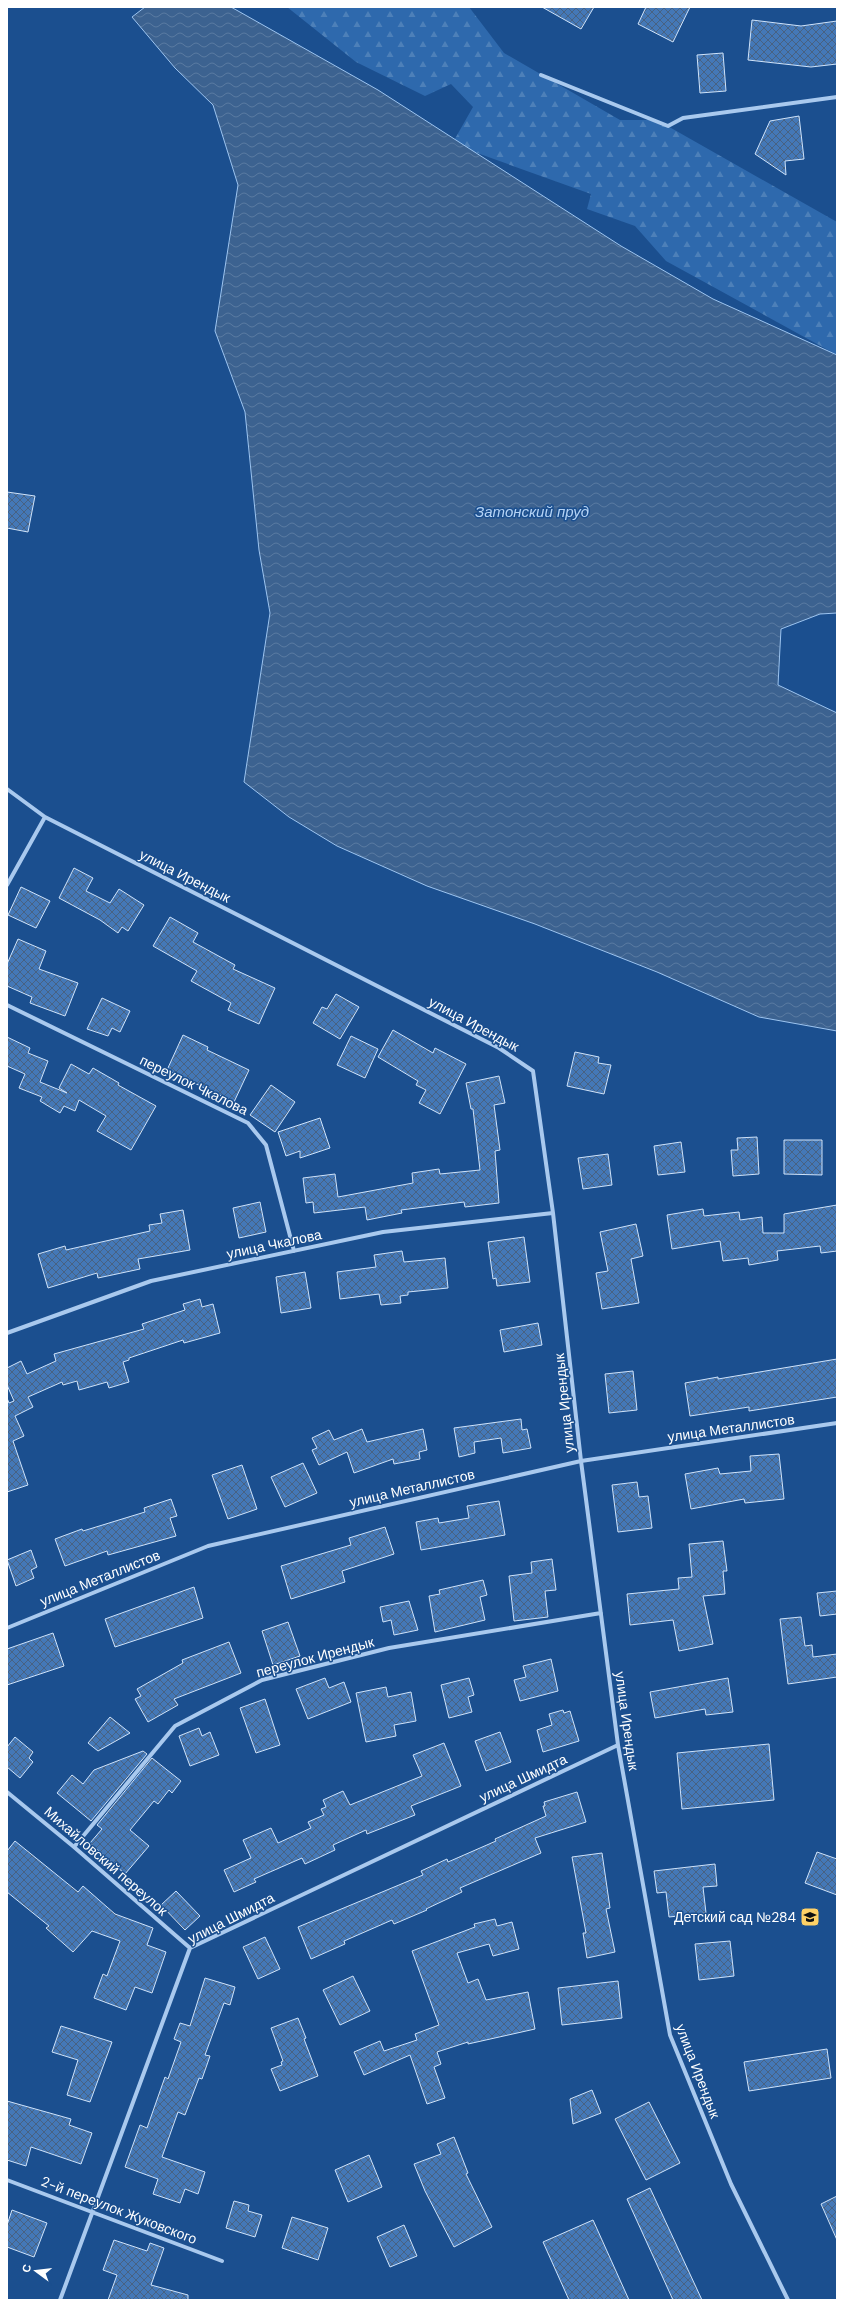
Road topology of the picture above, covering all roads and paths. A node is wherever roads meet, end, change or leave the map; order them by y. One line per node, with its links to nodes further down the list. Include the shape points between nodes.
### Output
1 (541, 75): 2 (street, via 668,126 683,118)
2 (837, 97)
3 (7, 789): 4 (street, улица Ирендык)
4 (45, 817): 5 (street); 7 (street, улица Ирендык, via 499,1048 533,1071)
5 (7, 885)
6 (7, 1005): 8 (street, переулок Чкалова, via 248,1123 266,1145)
7 (554, 1213): 8 (street, улица Чкалова, via 383,1232); 11 (street, улица Ирендык)
8 (294, 1251): 9 (street, улица Чкалова, via 151,1281)
9 (7, 1333)
10 (837, 1423): 11 (street, улица Металлистов)
11 (581, 1461): 12 (street, улица Ирендык); 13 (street, улица Металлистов, via 208,1546)
12 (601, 1613): 14 (street, улица Ирендык); 16 (street, переулок Ирендык, via 389,1648 262,1680 175,1726)
13 (7, 1628)
14 (618, 1745): 17 (street, улица Шмидта); 22 (street, улица Ирендык, via 670,2035 731,2184)
15 (7, 1792): 16 (street, Михайловский переулок)
16 (74, 1847): 17 (street, Михайловский переулок)
17 (190, 1948): 19 (street, улица Шмидта)
18 (7, 2180): 19 (street, 2-й переулок Жуковского)
19 (92, 2212): 20 (street, 2-й переулок Жуковского); 21 (street, улица Шмидта)
20 (222, 2262)
21 (60, 2300)
22 (788, 2300)

